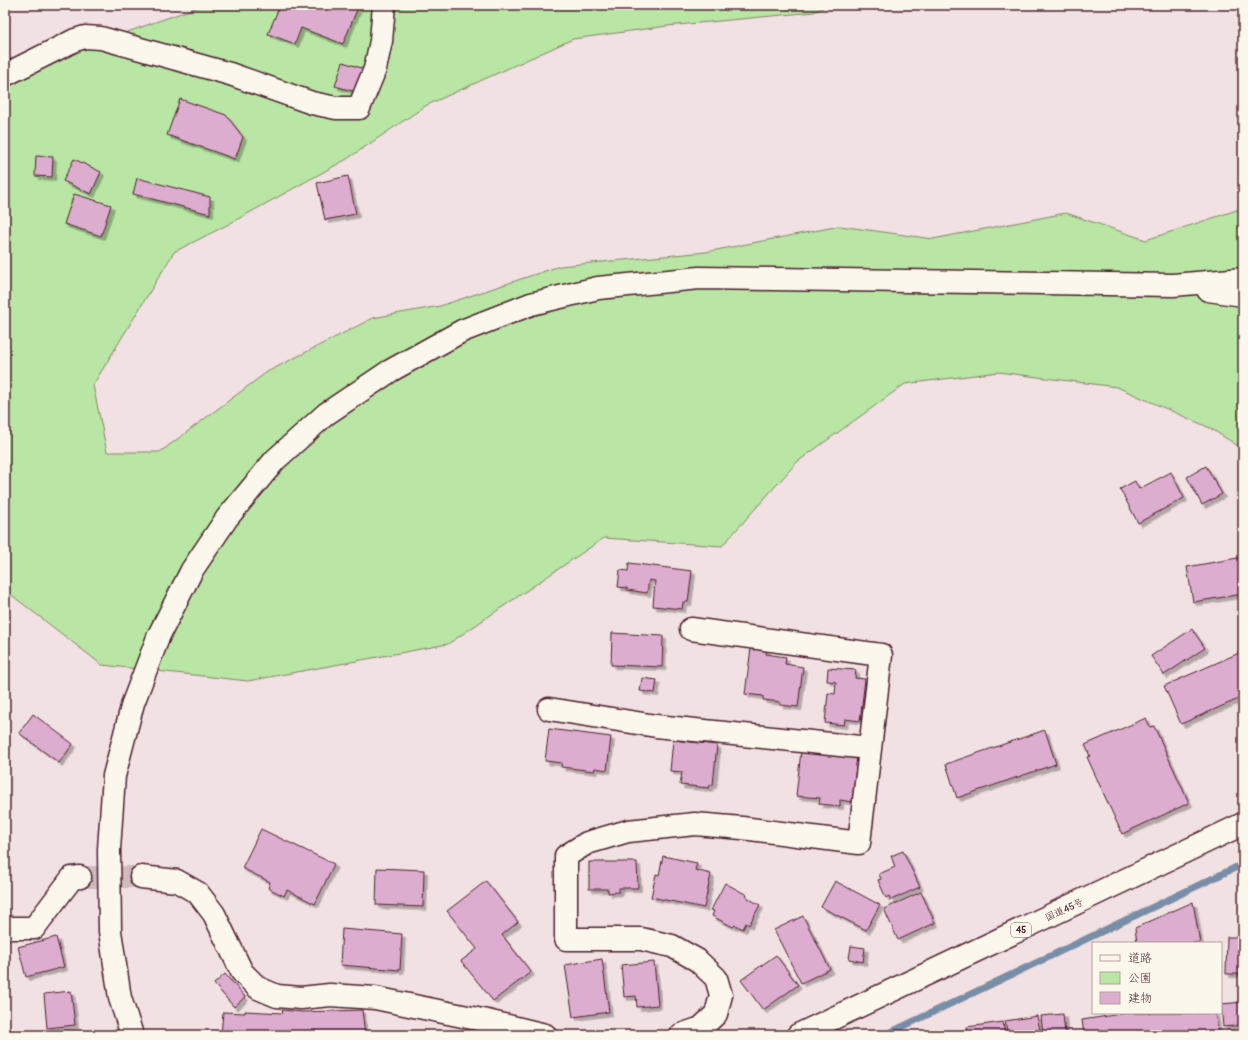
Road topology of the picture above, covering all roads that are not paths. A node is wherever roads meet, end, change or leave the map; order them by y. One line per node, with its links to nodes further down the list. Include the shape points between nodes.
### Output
1 (384, 5): 2 (main road, via 381,41 375,69 358,108 336,108 312,103 230,74 101,38 86,37 75,40)
2 (5, 75)
3 (1243, 279): 4 (main road)
4 (1173, 285): 5 (main road); 13 (main road, via 699,278 598,288 530,304 462,331 390,370 326,414 274,460 227,518 192,570 159,635 133,703 114,776 109,849 110,932 120,998)
5 (1243, 295)
6 (691, 629): 8 (main road, via 881,655)
7 (549, 709): 8 (main road, via 656,726)
8 (869, 748): 15 (main road, via 859,843 696,824 628,830 587,843 566,856 566,939 642,939 672,946 697,960 716,978 721,995 716,1014 701,1028)
9 (1243, 824): 16 (main road, 国道45号 / 45)
10 (80, 877): 12 (main road, via 72,878 34,928)
11 (141, 877): 14 (main road, via 177,881 198,893 214,914 242,972 258,988 277,996 301,998 330,995 375,998)
12 (5, 928)
13 (132, 1035)
14 (545, 1035)
15 (681, 1035)
16 (798, 1035)

